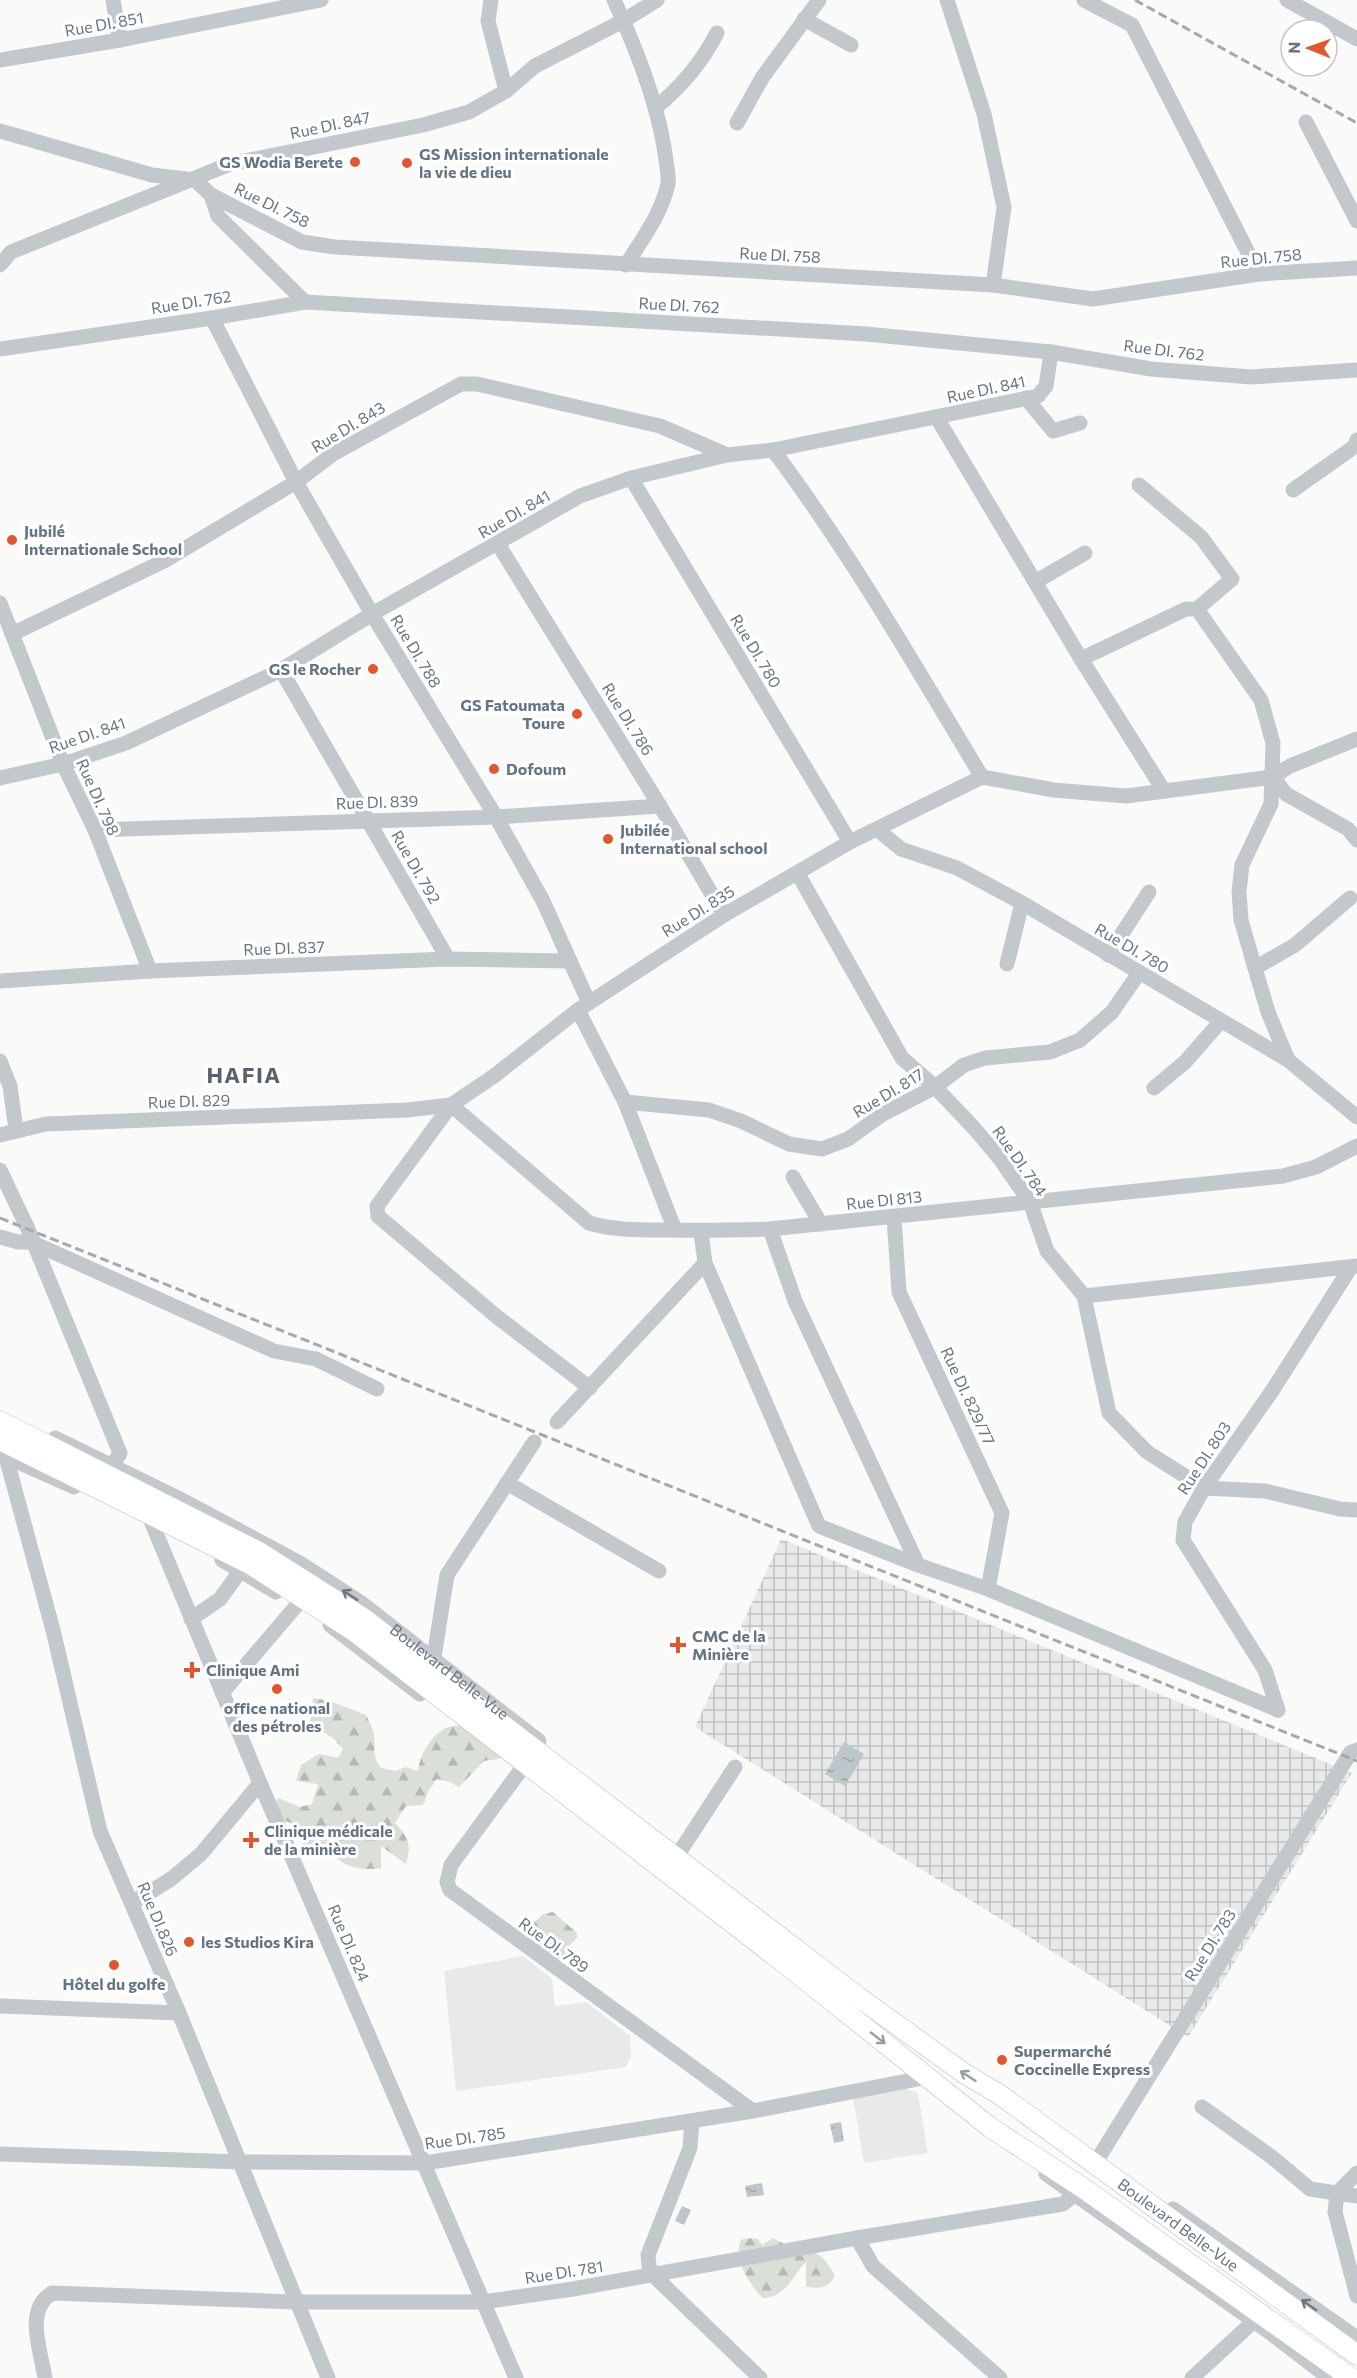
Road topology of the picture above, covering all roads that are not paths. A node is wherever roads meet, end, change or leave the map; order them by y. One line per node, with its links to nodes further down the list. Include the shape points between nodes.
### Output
1 (113, 0): 14 (street)
2 (321, 0): 14 (street, Rue DI. 851)
3 (491, 0): 17 (street, via 488,21)
4 (614, 0): 11 (street)
5 (657, 0): 11 (street, Rue DI. 847)
6 (819, 0): 10 (street)
7 (946, 0): 29 (street, via 984,114 1004,207)
8 (1084, 0): 28 (street, via 1132,25)
9 (1287, 0): 13 (street)
10 (804, 18): 15 (street); 20 (street, via 762,78)
11 (623, 21): 17 (street, Rue DI. 847, via 535,66); 18 (street)
12 (717, 33): 18 (street, via 689,75)
13 (1357, 39)
14 (120, 40): 16 (street, Rue DI. 851)
15 (850, 45)
16 (0, 60)
17 (506, 91): 22 (street, Rue DI. 847, via 469,112 230,164)
18 (655, 108): 26 (street, via 669,182 658,214)
19 (1306, 122): 24 (street)
20 (737, 123)
21 (0, 131): 22 (street, via 152,175)
22 (195, 180): 23 (street, Rue DI. 758); 25 (street, Rue DI. 847, via 11,252)
23 (211, 195): 26 (street, Rue DI. 758, via 302,242); 30 (street, Rue DI. 758, via 218,216)
24 (1357, 221)
25 (0, 265)
26 (626, 265): 29 (street, Rue DI. 758)
27 (1357, 268): 28 (street, Rue DI. 758)
28 (1259, 274): 29 (street, Rue DI. 758, via 1093,299)
29 (993, 285)
30 (305, 302): 31 (street, Rue DI. 762); 33 (street, Rue DI. 762, via 866,334)
31 (212, 318): 32 (street, Rue DI. 762); 42 (street, Rue DI. 788)
32 (0, 348)
33 (1051, 352): 34 (street, Rue DI. 762, via 1151,369 1251,376); 35 (street, Rue DI. 841, via 1046,386 1038,396)
34 (1357, 370)
35 (1026, 398): 36 (street, Rue DI. 841); 37 (street, via 1053,431)
36 (937, 418): 39 (street, Rue DI. 841); 47 (street)
37 (1080, 423)
38 (1357, 440): 44 (street, via 1354,447)
39 (773, 450): 40 (street, Rue DI. 841); 56 (street, via 866,582)
40 (727, 455): 41 (street, Rue DI. 841); 42 (street, Rue DI. 843, via 660,426 477,384 461,384 333,454)
41 (631, 478): 45 (street, Rue DI. 841, via 580,496); 66 (street, Rue DI. 780)
42 (296, 482): 50 (street, Rue DI. 788); 51 (street, Rue DI. 843, via 164,561)
43 (1138, 485): 49 (street, via 1201,537 1232,579)
44 (1293, 490)
45 (498, 544): 50 (street, Rue DI. 841); 60 (street, Rue DI. 786)
46 (1085, 553): 47 (street)
47 (1035, 582): 52 (street)
48 (0, 603): 51 (street, Rue DI. 798)
49 (1197, 609): 52 (street, via 1186,609); 57 (street, via 1261,700 1273,742)
50 (372, 615): 53 (street, Rue DI. 841); 61 (street, Rue DI. 788)
51 (12, 634): 55 (street, Rue DI. 798)
52 (1081, 659): 59 (street)
53 (281, 670): 55 (street, Rue DI. 841, via 126,743); 62 (street, Rue DI. 792)
54 (1357, 740): 57 (street, via 1290,766)
55 (63, 764): 58 (street, Rue DI. 841); 64 (street, Rue DI. 798)
56 (982, 777): 59 (street, via 1054,790 1126,796); 63 (street, Rue DI. 835)
57 (1274, 777): 59 (street); 65 (street, via 1286,794 1348,829); 76 (street, via 1271,804 1242,865 1239,892 1241,920)
58 (0, 778)
59 (1164, 791)
60 (660, 806): 61 (street, Rue DI. 839); 71 (street, Rue DI. 786)
61 (496, 817): 62 (street, Rue DI. 839); 74 (street, Rue DI. 788, via 543,900)
62 (368, 820): 64 (street, Rue DI. 839); 73 (street, Rue DI. 792)
63 (877, 829): 66 (street, Rue DI. 835); 70 (street, Rue DI. 780, via 901,849 957,868)
64 (94, 830): 77 (street, Rue DI. 798)
65 (1357, 840)
66 (850, 842): 67 (street, Rue DI. 835)
67 (798, 874): 71 (street, Rue DI. 835); 84 (street, Rue DI. 784, via 902,1058)
68 (1149, 892): 72 (street)
69 (1350, 898): 76 (street, via 1296,945)
70 (1022, 903): 72 (street, Rue DI. 780); 75 (street)
71 (724, 915): 80 (street, Rue DI. 835)
72 (1108, 955): 78 (street, Rue DI. 780)
73 (448, 958): 74 (street, Rue DI. 837); 77 (street, Rue DI. 837)
74 (570, 961): 80 (street, Rue DI. 788)
75 (1007, 964)
76 (1255, 968): 82 (street)
77 (150, 971): 79 (street, Rue DI. 837)
78 (1140, 973): 81 (street, Rue DI. 780); 84 (street, Rue DI. 817, via 1112,1012 1080,1040 1050,1052 985,1058 964,1065)
79 (0, 981)
80 (584, 1007): 86 (street); 87 (street, Rue DI. 835)
81 (1221, 1021): 82 (street, Rue DI. 780); 85 (street, via 1185,1062)
82 (1288, 1060): 88 (street, Rue DI. 780)
83 (0, 1061): 89 (street, via 10,1086)
84 (935, 1087): 86 (street, Rue DI. 817, via 883,1114 848,1139 822,1149 789,1144 741,1120 709,1110); 94 (street, Rue DI. 784, via 1000,1159)
85 (1154, 1088)
86 (625, 1102): 98 (street)
87 (451, 1105): 89 (street, Rue DI. 829, via 46,1124); 98 (street, Rue DI 813, via 589,1223 616,1229); 105 (street, via 377,1206 378,1216 496,1316)
88 (1357, 1117)
89 (16, 1130): 90 (street, Rue DI. 829)
90 (0, 1135)
91 (1357, 1146): 94 (street, Rue DI 813, via 1316,1167 1283,1176)
92 (0, 1170): 101 (street)
93 (793, 1177): 96 (street)
94 (1030, 1202): 95 (street, Rue DI 813); 104 (street, Rue DI. 784, via 1047,1251)
95 (894, 1217): 96 (street, Rue DI 813); 120 (street, Rue DI. 829/77, via 899,1292 1002,1513)
96 (821, 1224): 97 (street, Rue DI 813)
97 (770, 1229): 99 (street, Rue DI 813); 117 (street, via 795,1301)
98 (675, 1230): 99 (street, Rue DI 813)
99 (701, 1232): 102 (street)
100 (0, 1236): 101 (street)
101 (32, 1242): 106 (street, via 274,1351 316,1359); 112 (street, via 120,1453)
102 (705, 1263): 105 (street); 117 (street, via 819,1526)
103 (1354, 1266): 104 (street); 114 (street, Rue DI. 803)
104 (1084, 1296): 114 (street, Rue DI. 784, via 1109,1413 1147,1452)
105 (590, 1388): 109 (street)
106 (377, 1389)
107 (0, 1412): 112 (street, Boulevard Belle-Vue)
108 (0, 1421): 131 (main road, Boulevard Belle-Vue, via 259,1552 363,1618)
109 (557, 1422)
110 (534, 1442): 113 (street)
111 (2, 1450): 116 (street, Boulevard Belle-Vue); 130 (street, Rue DI.826, via 52,1630 100,1831); 133 (main road, Boulevard Belle-Vue, via 250,1564 354,1631)
112 (112, 1466): 123 (street, Boulevard Belle-Vue, one-way to 112, via 300,1563)
113 (507, 1483): 119 (street); 123 (street, via 447,1575)
114 (1204, 1488): 115 (street, Rue DI. 784, via 1265,1491); 120 (street, Rue DI. 803, via 1185,1522 1183,1540 1265,1670 1278,1710)
115 (1357, 1510)
116 (151, 1521): 118 (street, Boulevard Belle-Vue); 122 (street, Rue DI. 824)
117 (918, 1565): 120 (street)
118 (241, 1570): 121 (street, Boulevard Belle-Vue); 122 (street, via 220,1599)
119 (659, 1571)
120 (988, 1589)
121 (297, 1605): 124 (street); 127 (street, Boulevard Belle-Vue, via 326,1622)
122 (191, 1618): 124 (street, Rue DI. 824)
123 (434, 1657): 129 (street, Boulevard Belle-Vue)
124 (222, 1693): 128 (street, Rue DI. 824)
125 (1352, 1760): 142 (street, Rue DI. 783)
126 (735, 1767): 129 (street)
127 (520, 1771): 133 (street, Boulevard Belle-Vue, via 800,1987); 138 (street, Rue DI. 789, via 451,1865 447,1882 450,1890)
128 (260, 1783): 130 (street, via 201,1854 171,1879); 144 (street, Rue DI. 824)
129 (679, 1852): 131 (street, Boulevard Belle-Vue, via 803,1946)
130 (132, 1903): 134 (street, Rue DI.826)
131 (860, 1999): 133 (main road); 136 (main road, Boulevard Belle-Vue, one-way to 131)
132 (0, 2006): 134 (street)
133 (846, 2012): 135 (main road, Boulevard Belle-Vue, one-way to 135)
134 (179, 2013): 143 (street, Rue DI.826)
135 (928, 2077): 138 (street, Rue DI. 785); 139 (main road, Boulevard Belle-Vue)
136 (995, 2092): 139 (main road); 142 (street, Boulevard Belle-Vue, via 1021,2103); 156 (main road, Boulevard Belle-Vue)
137 (1202, 2107): 147 (street, via 1310,2189)
138 (753, 2111): 140 (street, Rue DI. 785)
139 (972, 2112): 146 (main road, Boulevard Belle-Vue)
140 (692, 2121): 144 (street, Rue DI. 785); 150 (street, via 690,2148 648,2255)
141 (0, 2154): 143 (street, Rue DI. 785)
142 (1099, 2157): 155 (street, Boulevard Belle-Vue, one-way to 142)
143 (241, 2162): 144 (street, Rue DI. 785); 152 (street, Rue DI.826)
144 (425, 2163): 153 (street, Rue DI. 824)
145 (1357, 2173): 147 (street)
146 (1078, 2192): 149 (street, Rue DI. 781, via 1063,2204); 154 (street, Boulevard Belle-Vue); 164 (main road, Boulevard Belle-Vue)
147 (1337, 2193): 148 (street); 151 (street, via 1335,2212)
148 (1357, 2196)
149 (857, 2238): 150 (street, Rue DI. 781); 161 (street, via 873,2266)
150 (653, 2275): 153 (street, Rue DI. 781); 160 (street)
151 (1357, 2296)
152 (296, 2302): 153 (street, Rue DI. 781); 157 (street, Rue DI. 781, via 52,2293 42,2299 36,2322); 158 (street, Rue DI.826)
153 (483, 2302): 159 (street, Rue DI. 824)
154 (1254, 2321): 162 (street); 163 (street, Boulevard Belle-Vue)
155 (1357, 2338)
156 (1357, 2355)
157 (45, 2378)
158 (328, 2378)
159 (516, 2378)
160 (760, 2378)
161 (1000, 2378)
162 (1192, 2378)
163 (1329, 2378)
164 (1351, 2378)

